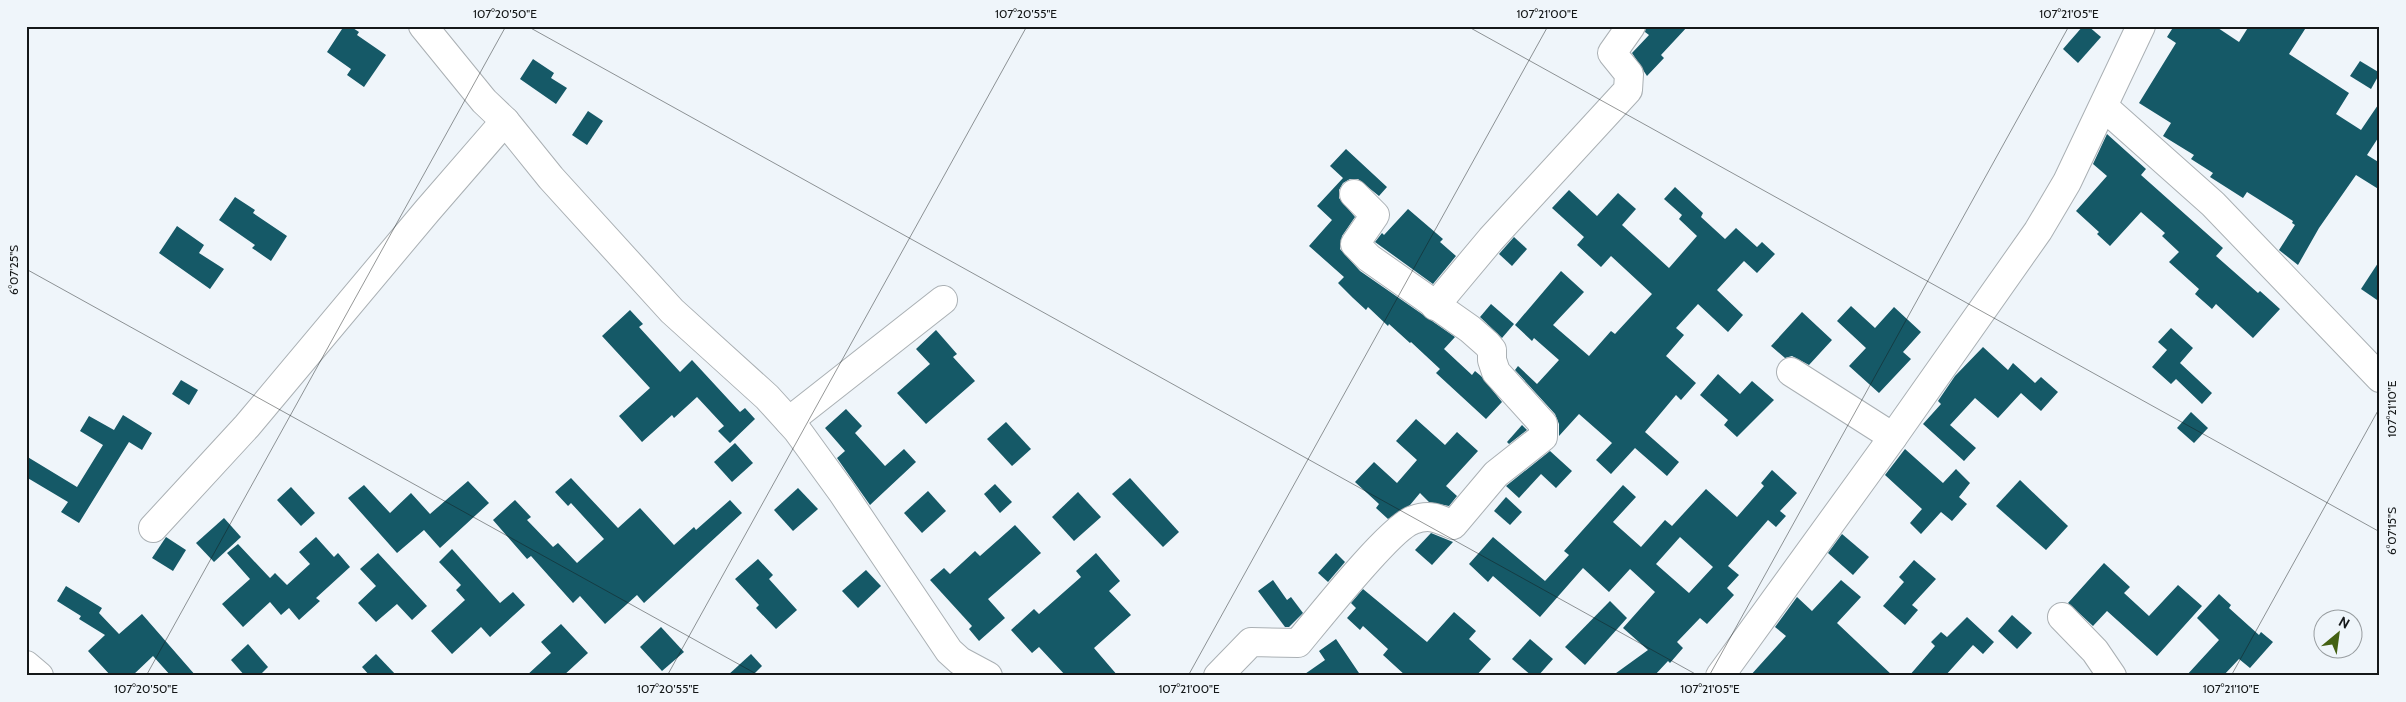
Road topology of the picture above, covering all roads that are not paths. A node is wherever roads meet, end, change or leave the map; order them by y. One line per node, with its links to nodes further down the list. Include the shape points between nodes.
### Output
1 (423, 26): 5 (street, via 484,101)
2 (1630, 26): 8 (street, via 1612,53 1629,74 1628,90 1491,238)
3 (2141, 26): 4 (street)
4 (2104, 107): 10 (street, via 2213,204); 12 (street, via 2067,182 2038,231)
5 (505, 121): 11 (street, via 551,178 672,312 767,397); 13 (street, via 247,426)
6 (1354, 194): 8 (street, via 1375,215 1355,244)
7 (942, 300): 11 (street)
8 (1435, 306): 18 (street, via 1470,329 1492,350 1496,372 1543,424 1543,437 1496,474 1453,525 1433,516 1412,520 1390,536 1298,643 1251,642)
9 (1791, 372): 12 (street)
10 (2380, 378)
11 (789, 421): 17 (street, via 842,492 949,651)
12 (1893, 437): 19 (street)
13 (153, 528)
14 (2062, 617): 20 (street, via 2095,652)
15 (26, 665): 16 (street)
16 (39, 676)
17 (988, 676)
18 (1218, 676)
19 (1720, 676)
20 (2112, 676)

